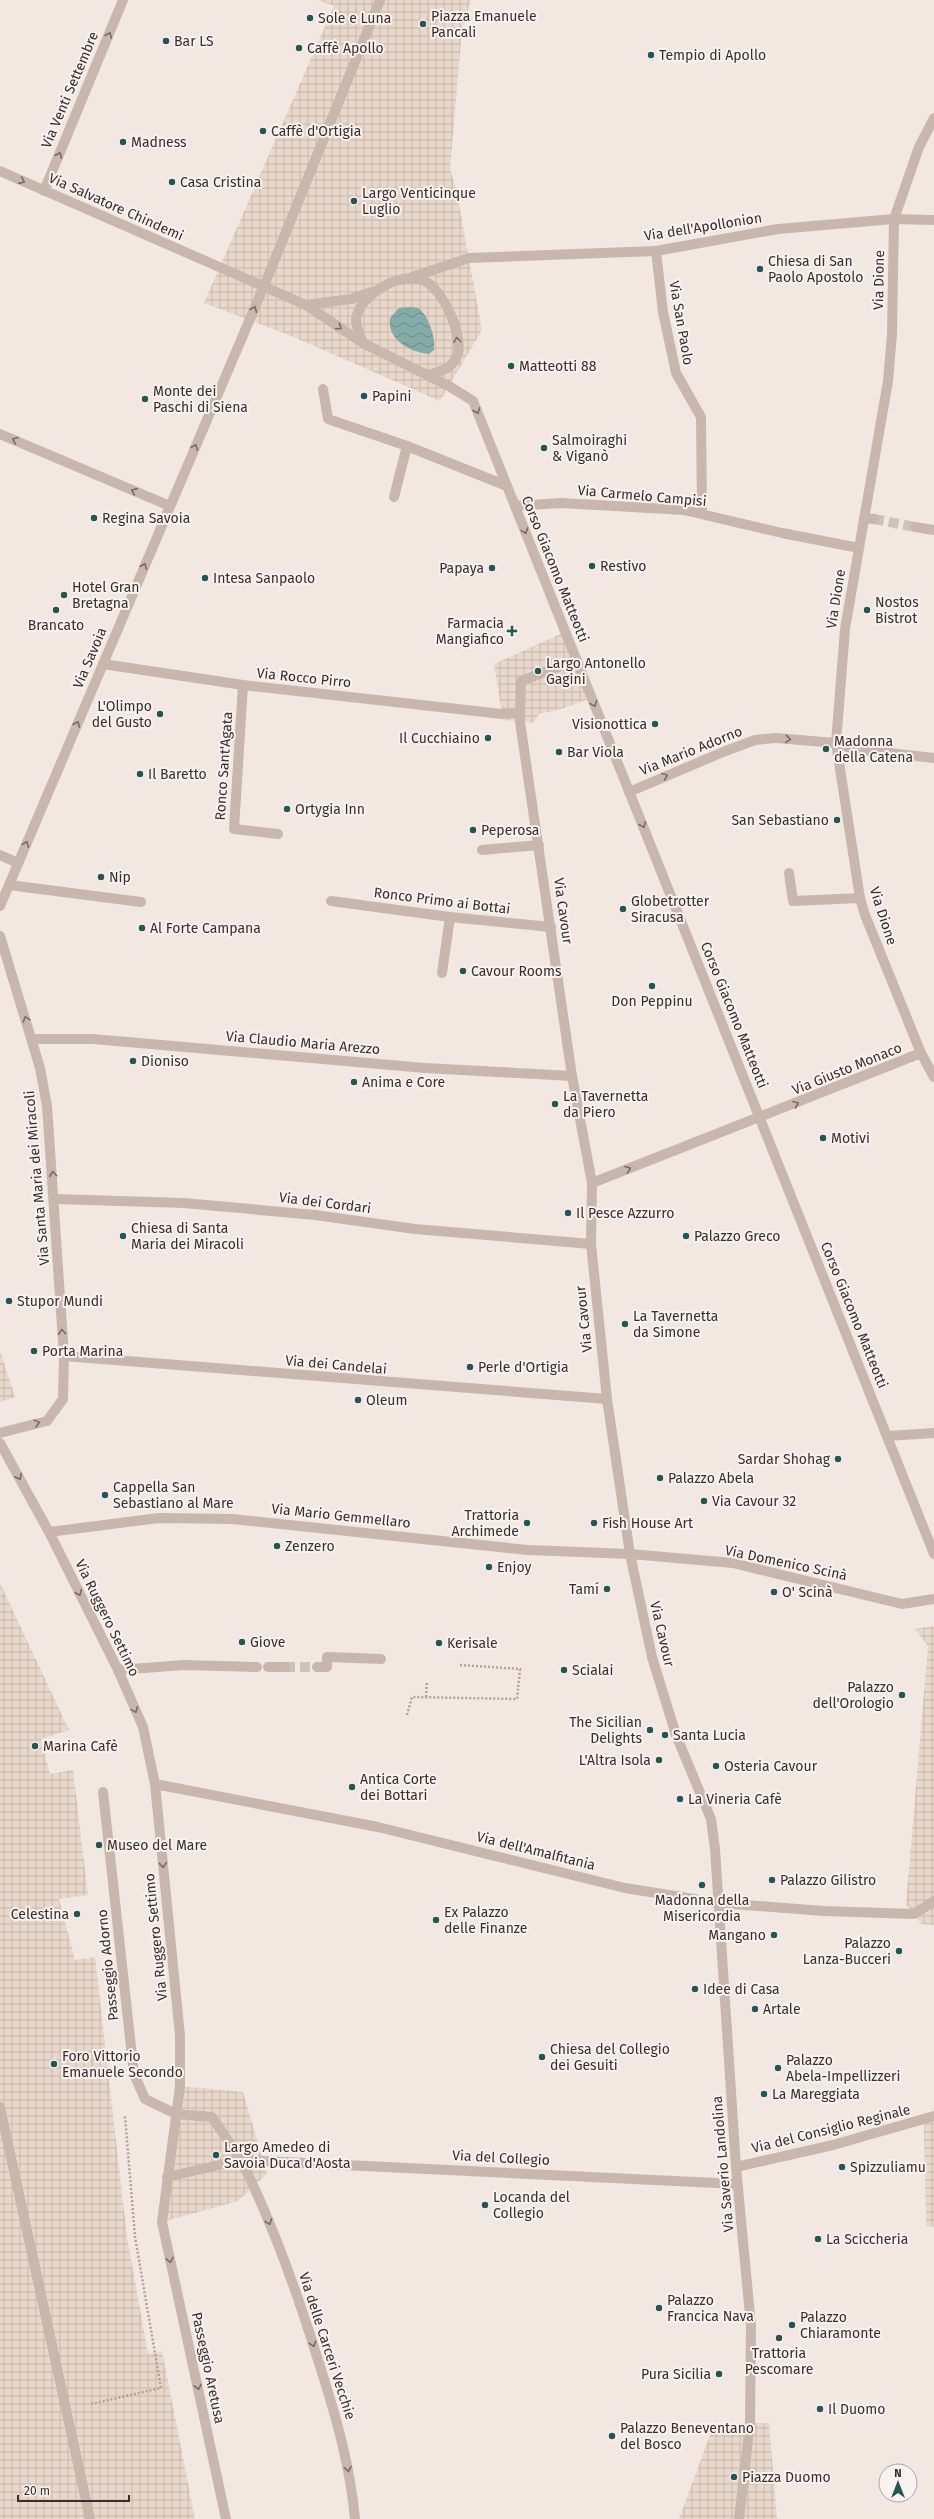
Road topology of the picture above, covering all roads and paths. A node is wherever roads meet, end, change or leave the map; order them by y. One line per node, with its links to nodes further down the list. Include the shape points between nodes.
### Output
1 (123, 0): 5 (street, Via Venti Settembre, one-way to 1)
2 (380, 0): 10 (street, Via Savoia)
3 (934, 118): 6 (street, Via Dione, via 919,146)
4 (0, 171): 5 (street, Via Salvatore Chindemi, one-way to 5)
5 (44, 191): 10 (street, Via Salvatore Chindemi)
6 (894, 220): 7 (street, Via dell'Apollonion); 8 (street, Via dell'Apollonion, via 778,229); 25 (street, Via Dione, via 892,334 888,381 869,518)
7 (934, 220)
8 (656, 251): 9 (street, Via dell'Apollonion, via 469,258); 22 (street, Via San Paolo, via 663,312 676,373 701,417)
9 (412, 277): 11 (street); 14 (street, one-way to 9, via 444,371 457,357 458,341 446,301 425,281)
10 (264, 286): 12 (street, Via Salvatore Chindemi); 20 (street, Via Savoia, one-way to 10)
11 (374, 291): 12 (street, via 351,299); 13 (street, via 362,303 356,321)
12 (306, 305): 13 (street, Via Salvatore Chindemi, one-way to 13)
13 (362, 343): 14 (street)
14 (427, 375): 18 (street, Corso Giacomo Matteotti, one-way to 18, via 473,401)
15 (323, 389): 17 (street, via 328,419)
16 (0, 434): 20 (street, one-way to 16)
17 (407, 446): 18 (street); 19 (street)
18 (507, 486): 21 (street, Corso Giacomo Matteotti)
19 (394, 497)
20 (170, 506): 27 (street, Via Savoia, one-way to 20)
21 (515, 506): 22 (street, Via Carmelo Campisi, via 561,503); 26 (street, Corso Giacomo Matteotti, one-way to 26)
22 (702, 513): 25 (street, Via Carmelo Campisi, via 782,534)
23 (915, 527): 24 (street)
24 (934, 530)
25 (859, 548): 30 (street, Via Dione, via 845,628)
26 (577, 660): 29 (street, Via Cavour, via 521,681); 32 (street, Corso Giacomo Matteotti, one-way to 32)
27 (103, 664): 28 (street, Via Rocco Pirro); 37 (street, Via Savoia, one-way to 27)
28 (243, 685): 29 (street, Via Rocco Pirro); 33 (street, Ronco Sant'Agata, via 234,829)
29 (520, 717): 34 (street, Via Cavour)
30 (836, 743): 31 (street, Via Mario Adorno, via 853,749); 32 (street, Via Mario Adorno, one-way to 30, via 755,740 776,738); 40 (street, Via Dione)
31 (934, 758)
32 (629, 792): 52 (street, Corso Giacomo Matteotti, one-way to 52)
33 (278, 834)
34 (539, 845): 35 (street); 45 (street, Via Cavour)
35 (482, 850)
36 (0, 855): 37 (street)
37 (18, 863): 39 (street, Via Savoia)
38 (789, 873): 40 (street, via 792,901)
39 (9, 885): 42 (street); 43 (street, Via Savoia)
40 (860, 898): 49 (street, Via Dione)
41 (331, 901): 44 (street, Ronco Primo ai Bottai)
42 (141, 902)
43 (0, 906)
44 (450, 917): 45 (street, Ronco Primo ai Bottai); 47 (street)
45 (551, 926): 50 (street, Via Cavour)
46 (0, 936): 48 (street, Via Santa Maria dei Miracoli, one-way to 46)
47 (442, 972)
48 (32, 1039): 50 (street, Via Claudio Maria Arezzo, via 100,1039 425,1068); 54 (street, Via Santa Maria dei Miracoli, one-way to 48, via 47,1106)
49 (921, 1054): 51 (street, Via Dione); 52 (street, Via Giusto Monaco, one-way to 49)
50 (572, 1076): 53 (street, Via Cavour)
51 (934, 1077)
52 (760, 1118): 53 (street, Via Giusto Monaco, one-way to 52); 60 (street, Corso Giacomo Matteotti)
53 (592, 1184): 55 (street, Via Cavour)
54 (55, 1199): 55 (street, Via dei Cordari, via 184,1203 315,1215 415,1230); 56 (street, Via Santa Maria dei Miracoli, one-way to 54)
55 (590, 1244): 57 (street, Via Cavour)
56 (64, 1356): 57 (street, Via dei Candelai); 58 (street, Via Santa Maria dei Miracoli, one-way to 56, via 47,1421 63,1399)
57 (607, 1399): 63 (street, Via Cavour)
58 (0, 1433)
59 (934, 1433): 60 (street)
60 (887, 1436): 64 (street, Corso Giacomo Matteotti)
61 (0, 1443): 62 (street, Via Ruggero Settimo, one-way to 62)
62 (50, 1532): 63 (street, Via Mario Gemmellaro, via 159,1518 232,1519 528,1550); 70 (street, Via Ruggero Settimo, one-way to 70)
63 (630, 1554): 65 (street, Via Domenico Scinà, via 733,1563 902,1604); 77 (street, Via Cavour, via 652,1658 669,1714 711,1819)
64 (934, 1554)
65 (934, 1599)
66 (381, 1659): 69 (street, via 327,1658 327,1667)
67 (460, 1665): 72 (path, via 520,1669 517,1699)
68 (285, 1667): 70 (street, via 184,1665)
69 (317, 1667)
70 (118, 1670): 74 (street, Via Ruggero Settimo, one-way to 74, via 143,1727)
71 (427, 1681): 72 (path)
72 (426, 1697): 73 (path, via 412,1697)
73 (407, 1715)
74 (155, 1784): 77 (street, Via dell'Amalfitania, via 378,1827 625,1888); 79 (street, Via Ruggero Settimo, one-way to 79, via 180,2036 180,2086)
75 (103, 1792): 79 (street, Passeggio Adorno, via 134,2074 145,2099)
76 (934, 1901): 77 (street, Via dell'Amalfitania, via 914,1914 824,1911)
77 (719, 1903): 82 (street, Via Saverio Landolina)
78 (0, 2107): 87 (street)
79 (176, 2114): 81 (street, Via delle Carceri Vecchie, via 212,2117); 83 (street, Via Ruggero Settimo)
80 (934, 2116): 82 (street, Via del Consiglio Reginale, via 833,2145)
81 (241, 2160): 83 (street, Via del Collegio); 84 (street, Via del Collegio); 90 (street, Via delle Carceri Vecchie, one-way to 90, via 298,2293 342,2438)
82 (736, 2167): 84 (street, Via Saverio Landolina)
83 (167, 2177): 85 (street, Via Ruggero Settimo)
84 (738, 2184): 91 (street, Via Saverio Landolina, via 751,2326 750,2423)
85 (162, 2222): 89 (street, Passeggio Aretusa, one-way to 89)
86 (161, 2388): 87 (path)
87 (66, 2410): 88 (street)
88 (90, 2519)
89 (226, 2519)
90 (355, 2519)
91 (738, 2519)

